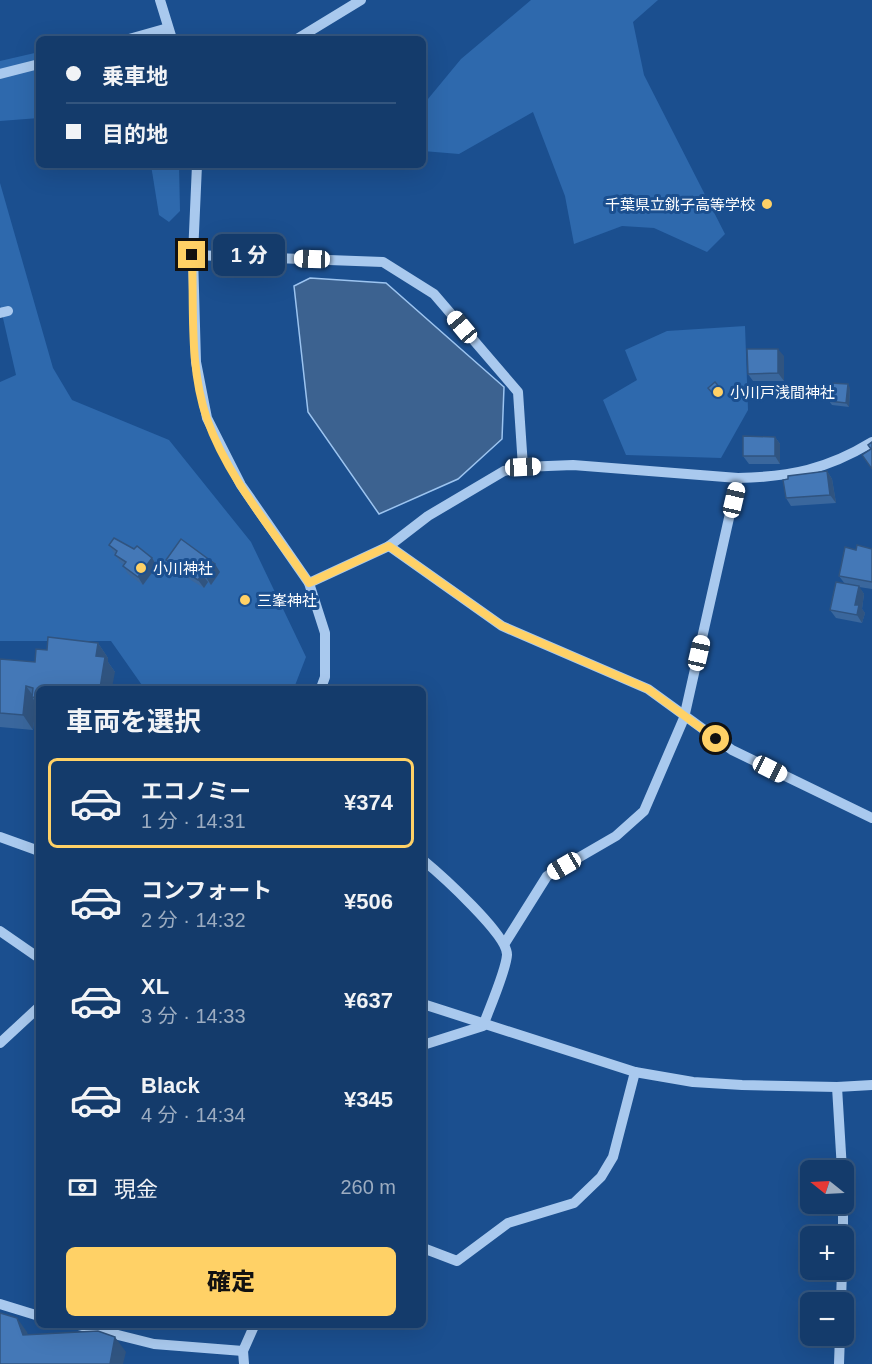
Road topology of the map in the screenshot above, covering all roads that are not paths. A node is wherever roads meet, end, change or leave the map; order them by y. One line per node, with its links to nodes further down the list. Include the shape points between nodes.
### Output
1 (160, 0): 3 (street)
2 (361, 0): 5 (street)
3 (170, 34): 4 (street)
4 (154, 36)
5 (302, 36)
6 (36, 65): 7 (street)
7 (0, 74)
8 (197, 168): 9 (street)
9 (192, 255): 11 (street, via 383,262 434,294 518,392); 14 (street, via 196,362 207,418 241,485)
10 (872, 442): 12 (street, via 829,466 765,478)
11 (523, 467): 12 (street, via 573,465); 13 (street, via 504,471 428,516)
12 (738, 478): 16 (street)
13 (389, 546): 14 (street); 16 (street, via 502,626 648,689)
14 (309, 583): 15 (street, via 325,633 326,677)
15 (322, 686)
16 (684, 718): 17 (street, via 732,750); 22 (street, via 644,811 616,836 547,876)
17 (872, 818)
18 (0, 837): 19 (street)
19 (36, 850)
20 (426, 863): 22 (street, via 457,889)
21 (0, 931): 23 (street)
22 (504, 943): 26 (street, via 507,956)
23 (36, 956)
24 (426, 1005): 26 (street)
25 (36, 1010): 27 (street)
26 (483, 1026): 28 (street); 29 (street)
27 (0, 1043)
28 (426, 1044)
29 (635, 1072): 31 (street, via 693,1082); 33 (street, via 613,1157 601,1178 574,1203 508,1223 457,1261)
30 (872, 1085): 31 (street)
31 (837, 1087): 32 (street)
32 (841, 1160)
33 (426, 1249)
34 (0, 1304): 35 (street)
35 (36, 1315)
36 (90, 1328): 39 (street, via 154,1344)
37 (253, 1328): 39 (street)
38 (840, 1346): 41 (street)
39 (243, 1351): 40 (street)
40 (243, 1364)
41 (839, 1364)

